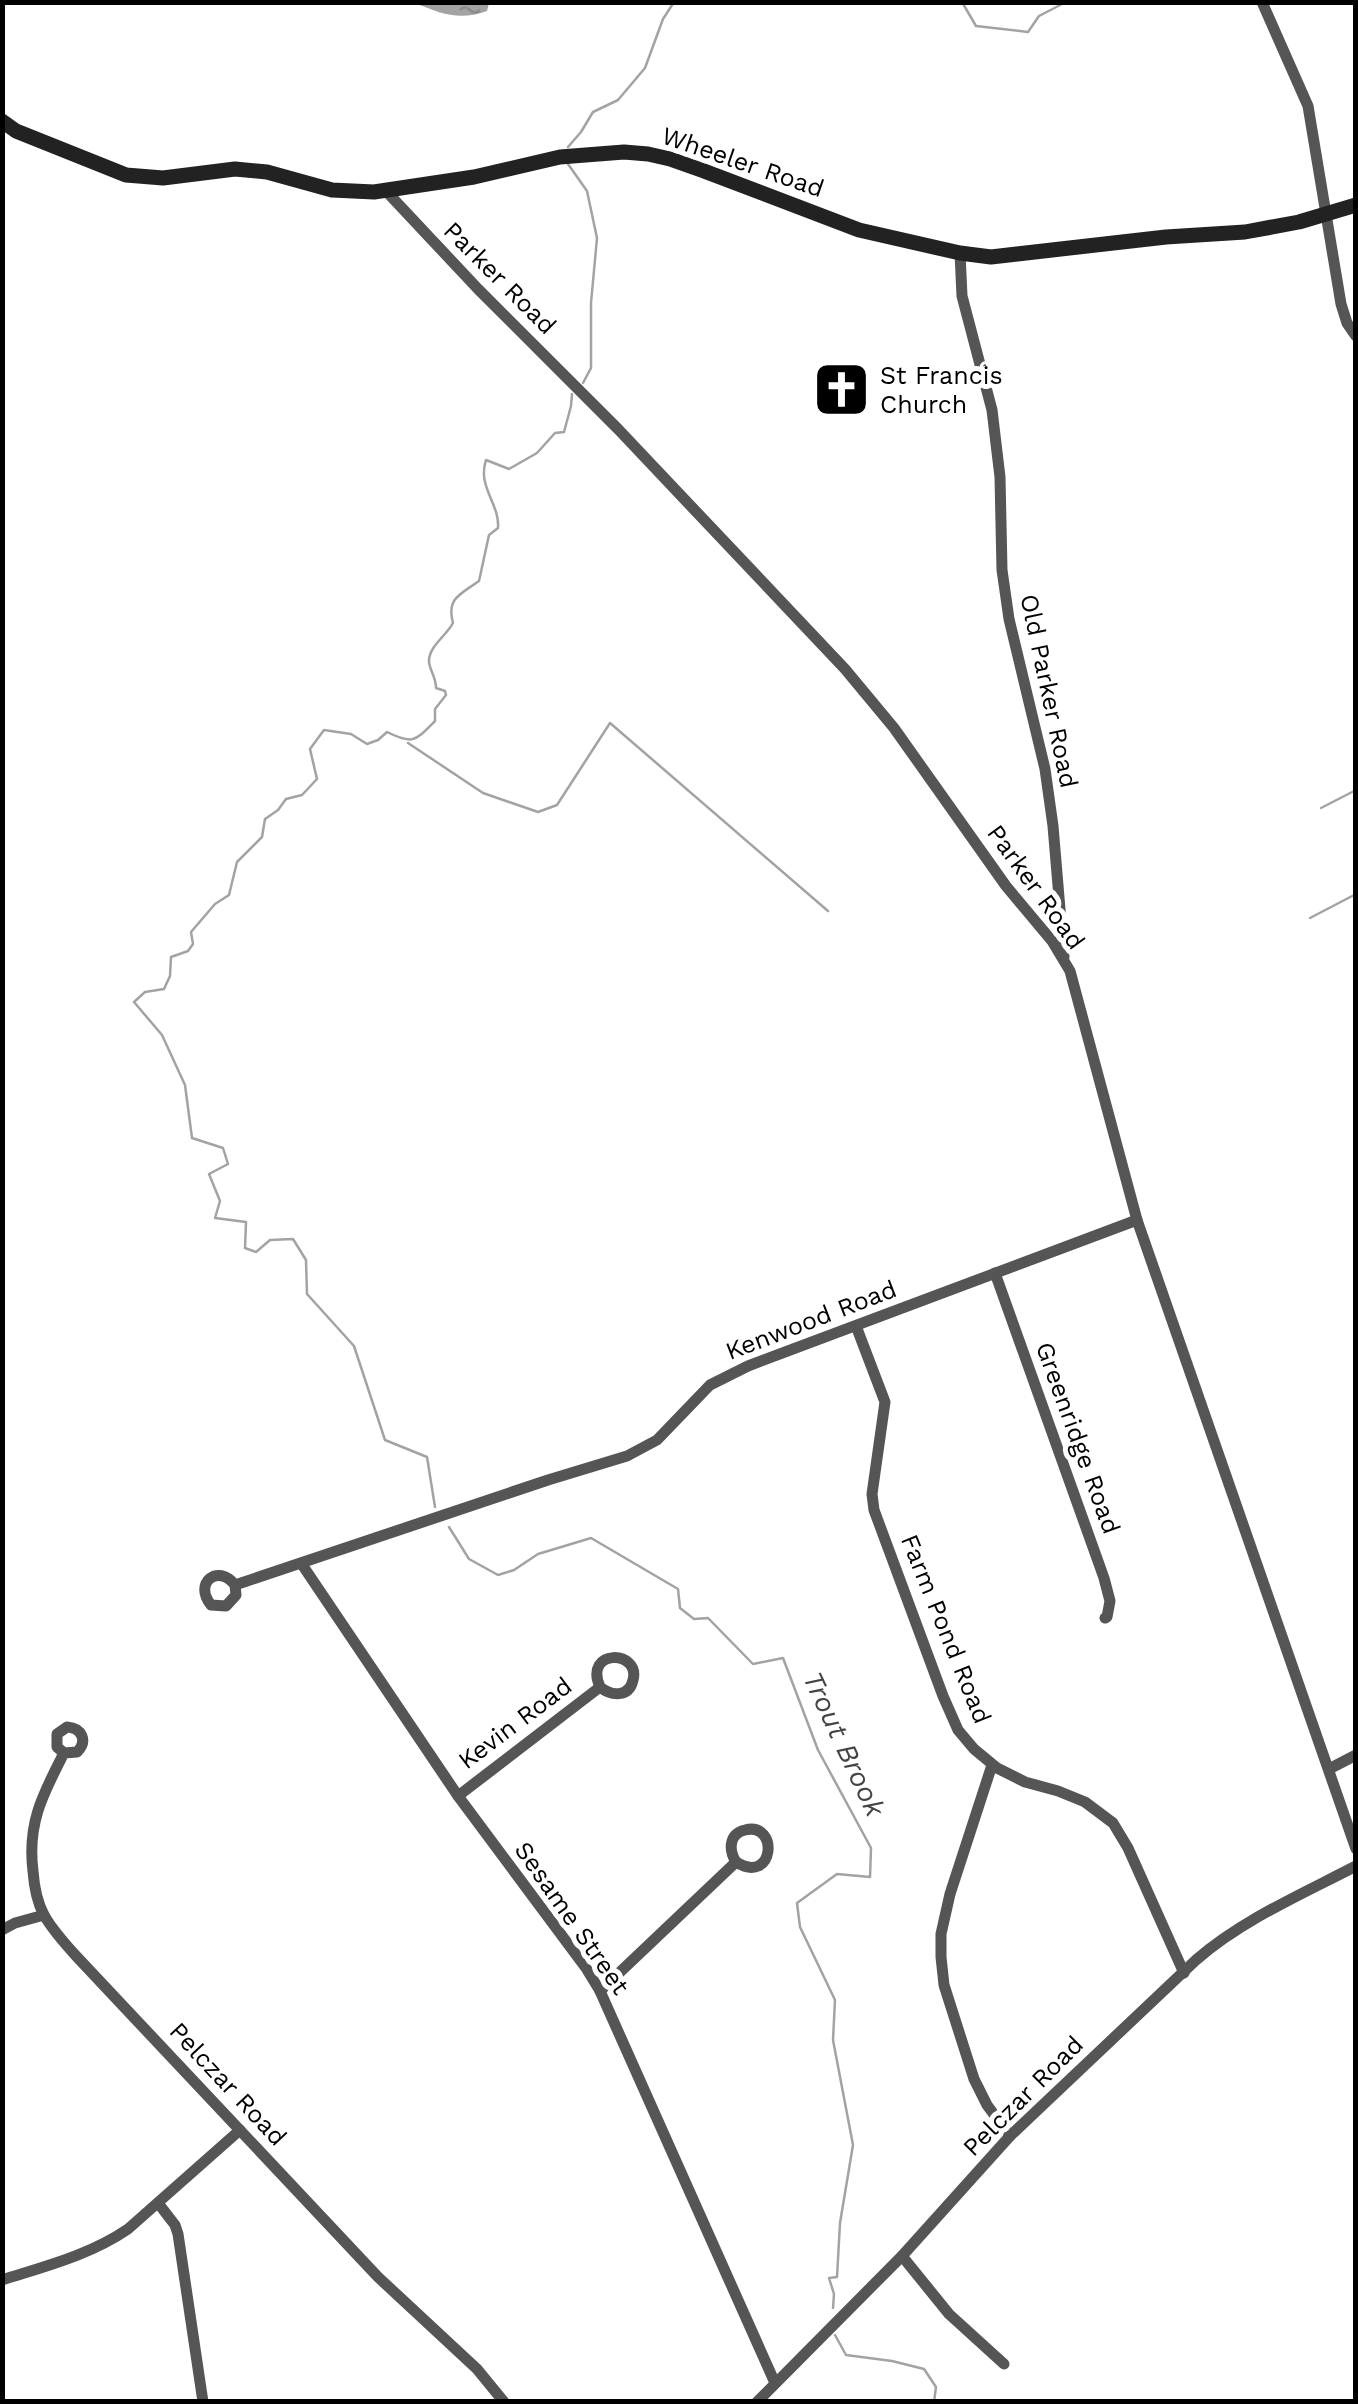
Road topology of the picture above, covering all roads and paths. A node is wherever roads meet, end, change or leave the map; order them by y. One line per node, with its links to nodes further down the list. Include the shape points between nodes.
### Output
1 (1266, 4): 5 (street, via 1308,106)
2 (2, 122): 3 (street, Wheeler Road, via 126,174 163,178 235,169 332,190)
3 (386, 191): 6 (street, Wheeler Road, via 560,157 648,154 859,230); 8 (street, Parker Road, via 845,669)
4 (1356, 205): 5 (street, Wheeler Road)
5 (1327, 214): 6 (street, Wheeler Road, via 1245,232 991,257); 7 (street, via 1341,304)
6 (960, 253): 8 (street, Old Parker Road, via 962,296 992,410 1006,603 1045,770)
7 (1356, 336)
8 (1064, 961): 9 (street, Parker Road)
9 (1137, 1220): 10 (street, Kenwood Road); 19 (street, Parker Road)
10 (996, 1272): 11 (street, Kenwood Road); 14 (street, Greenridge Road, via 1104,1578)
11 (856, 1326): 12 (street, Kenwood Road, via 710,1385 657,1440 627,1456); 18 (street, Farm Pond Road, via 885,1402 874,1510 952,1718)
12 (301, 1563): 13 (street, Kenwood Road); 20 (street, Sesame Street)
13 (235, 1585)
14 (1106, 1618)
15 (600, 1687): 20 (street, Kevin Road)
16 (64, 1753): 24 (street, Pelczar Road, via 33,1824 31,1858)
17 (1356, 1755): 19 (street)
18 (992, 1765): 26 (street, Farm Pond Road, via 1086,1802 1113,1823); 29 (street, via 947,1904 940,1956 974,2079)
19 (1329, 1770): 21 (street, Parker Road)
20 (458, 1796): 27 (street, Sesame Street)
21 (1356, 1849)
22 (736, 1862): 27 (street)
23 (1356, 1866): 26 (street, Pelczar Road, via 1218,1942)
24 (44, 1915): 25 (street); 28 (street, Pelczar Road)
25 (2, 1930)
26 (1184, 1972): 29 (street, Pelczar Road)
27 (600, 1991): 34 (street, Sesame Street)
28 (240, 2130): 30 (street); 36 (street, Pelczar Road)
29 (1010, 2136): 31 (street, Pelczar Road)
30 (158, 2202): 32 (street, via 99,2247); 35 (street, via 178,2234)
31 (902, 2256): 33 (street, via 949,2314); 34 (street, Pelczar Road)
32 (2, 2280)
33 (1004, 2364)
34 (775, 2383): 37 (street, Pelczar Road)
35 (203, 2402)
36 (504, 2402)
37 (757, 2402)

